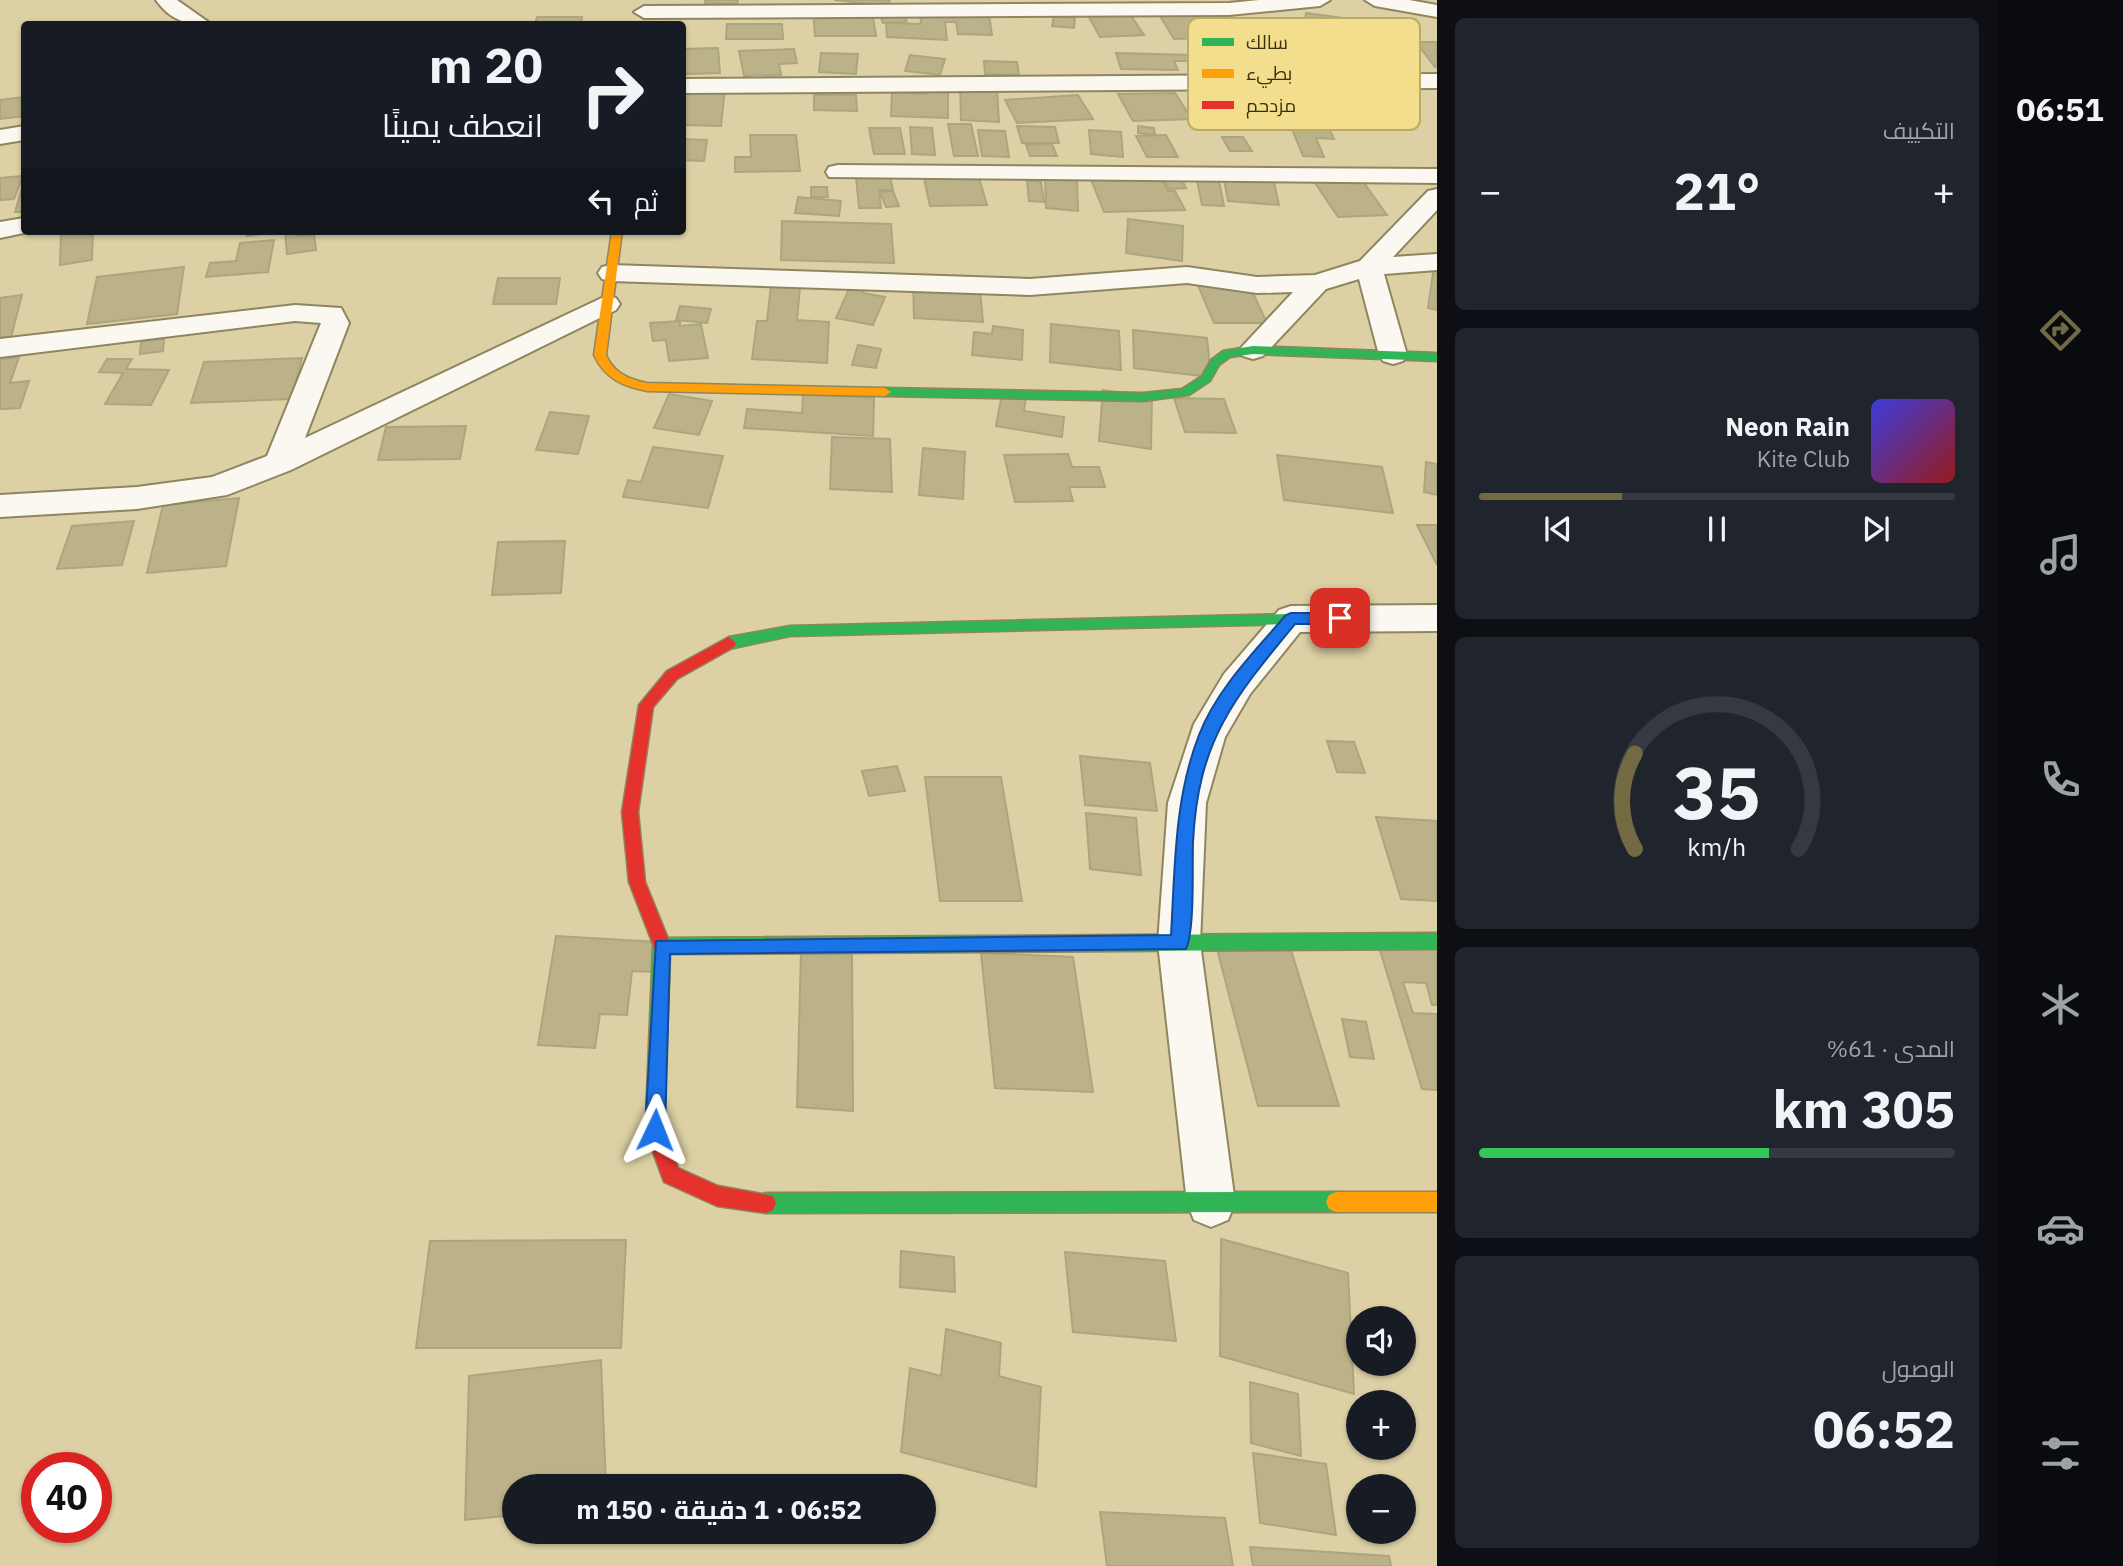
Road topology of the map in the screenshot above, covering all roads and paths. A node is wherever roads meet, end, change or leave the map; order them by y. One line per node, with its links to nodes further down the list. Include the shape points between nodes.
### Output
1 (166, 0): 6 (street)
2 (1320, 0): 5 (street, via 1229,9)
3 (1375, 0): 4 (street)
4 (1437, 11)
5 (644, 12)
6 (196, 21)
7 (1188, 83): 8 (street)
8 (686, 86)
9 (21, 133): 10 (street)
10 (0, 136)
11 (838, 172): 12 (street)
12 (1437, 176)
13 (1437, 196): 18 (street)
14 (21, 226): 15 (street)
15 (0, 230)
16 (616, 235): 19 (street)
17 (1437, 262): 18 (street)
18 (1369, 267): 20 (street); 24 (street)
19 (611, 273): 20 (street, via 1030,286 1159,275 1256,285); 21 (street)
20 (1317, 283): 23 (street)
21 (606, 304): 23 (street, via 600,355 604,369 624,383 647,387 1143,397 1185,392 1206,379 1227,354); 26 (street)
22 (0, 348): 26 (street, via 295,313 331,314 335,323)
23 (1253, 350): 24 (street)
24 (1393, 355): 25 (street)
25 (1437, 357)
26 (280, 463): 27 (street, via 216,487 137,498)
27 (0, 506)
28 (1291, 618): 29 (street); 31 (street, via 1237,684 1206,735 1187,803); 32 (street, via 790,631 732,642 672,675 646,705 630,812 637,882)
29 (1437, 618)
30 (1437, 941): 31 (street)
31 (1179, 943): 32 (street); 34 (street)
32 (662, 946): 34 (street, via 655,1130 671,1175 717,1196 778,1205)
33 (1437, 1202): 34 (street)
34 (1211, 1203)

